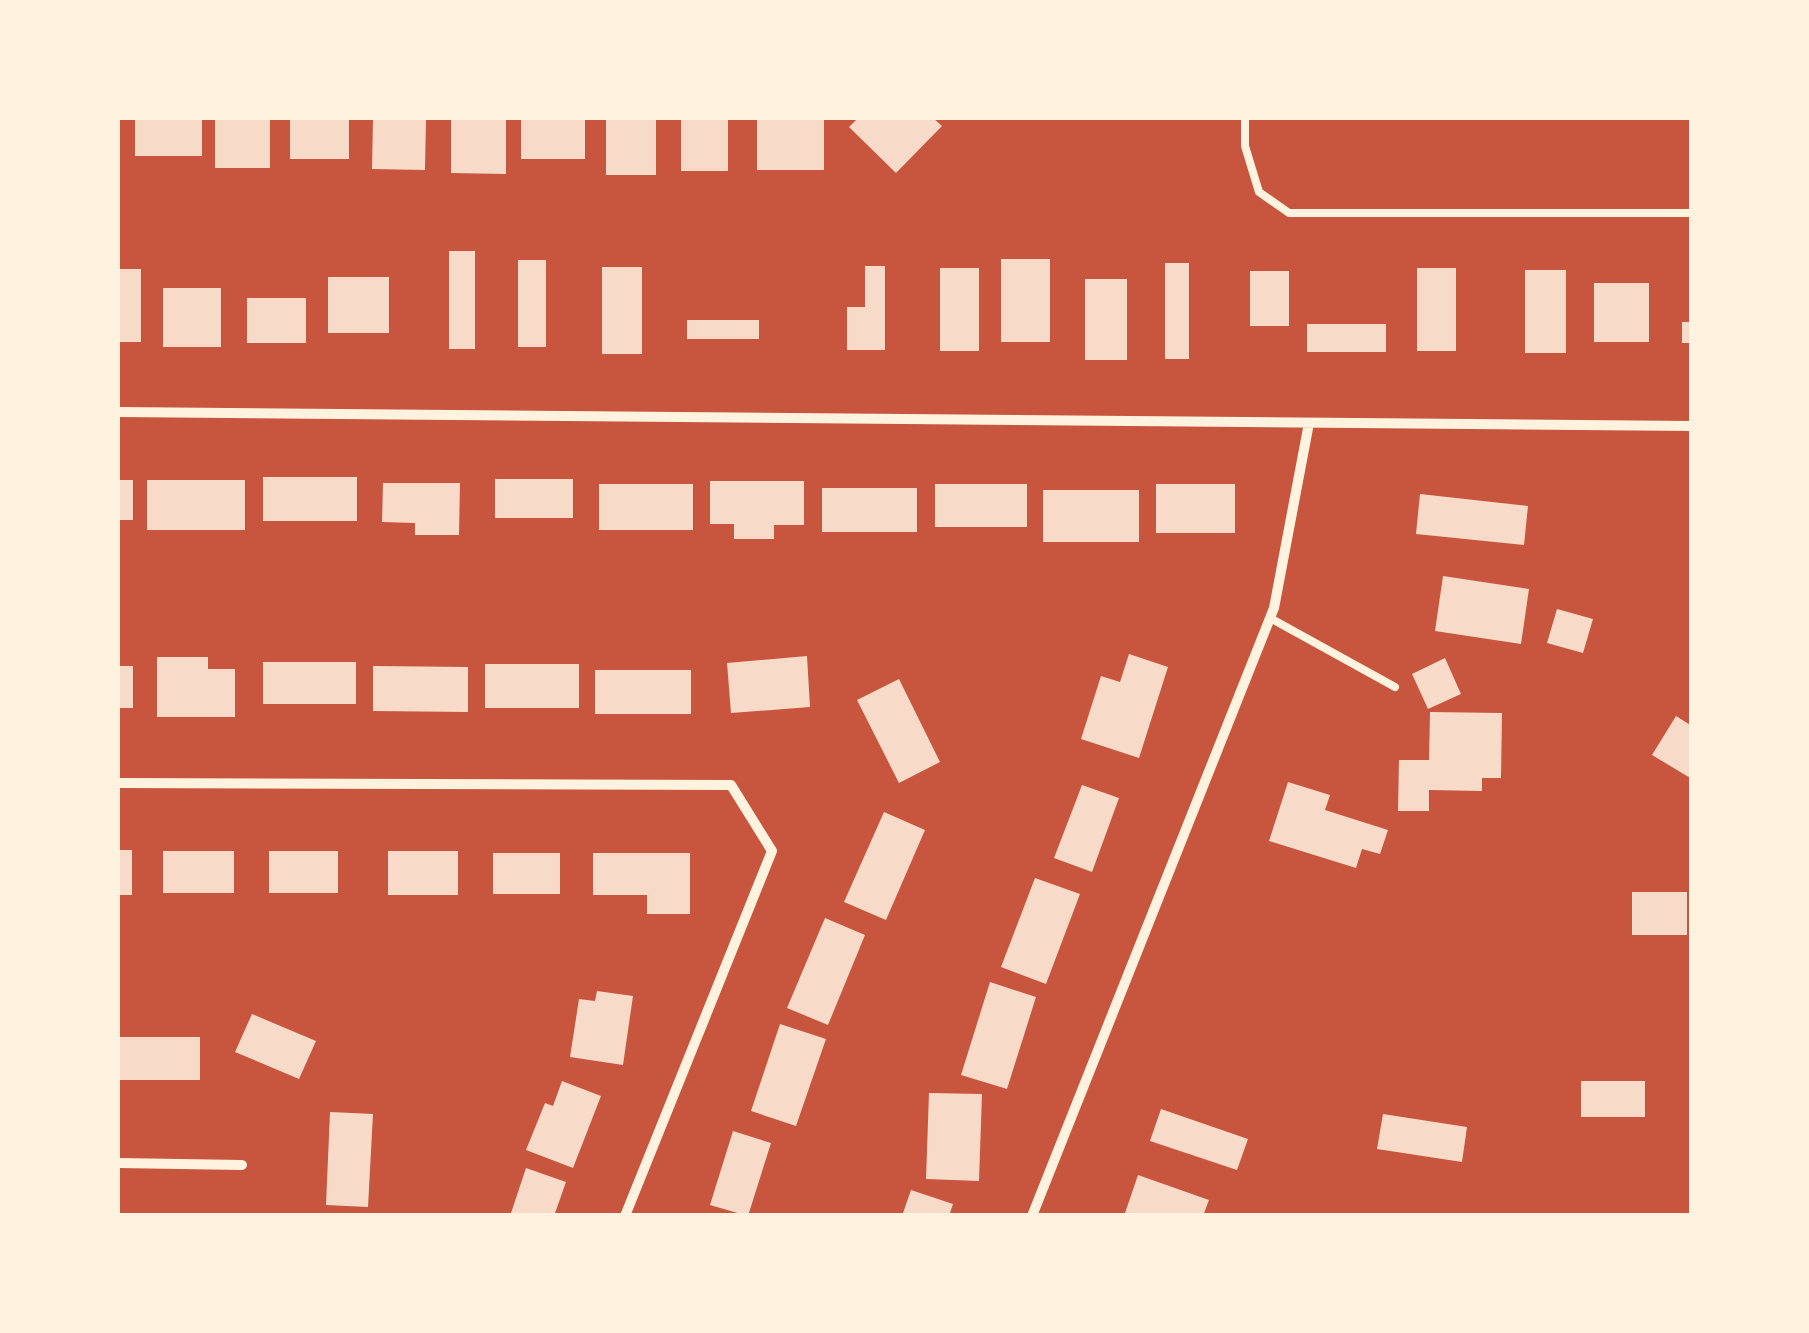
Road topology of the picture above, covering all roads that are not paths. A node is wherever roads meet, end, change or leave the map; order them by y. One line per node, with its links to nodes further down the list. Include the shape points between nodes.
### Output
1 (1245, 118): 2 (lane, via 1245,146 1259,192 1289,213)
2 (1692, 213)
3 (118, 412): 4 (street)
4 (1309, 424): 5 (street); 6 (street)
5 (1692, 426)
6 (1270, 618): 7 (lane); 12 (street)
7 (1395, 688)
8 (118, 782): 11 (street, via 731,785 772,851)
9 (118, 1163): 10 (street)
10 (242, 1164)
11 (626, 1216)
12 (1032, 1216)

